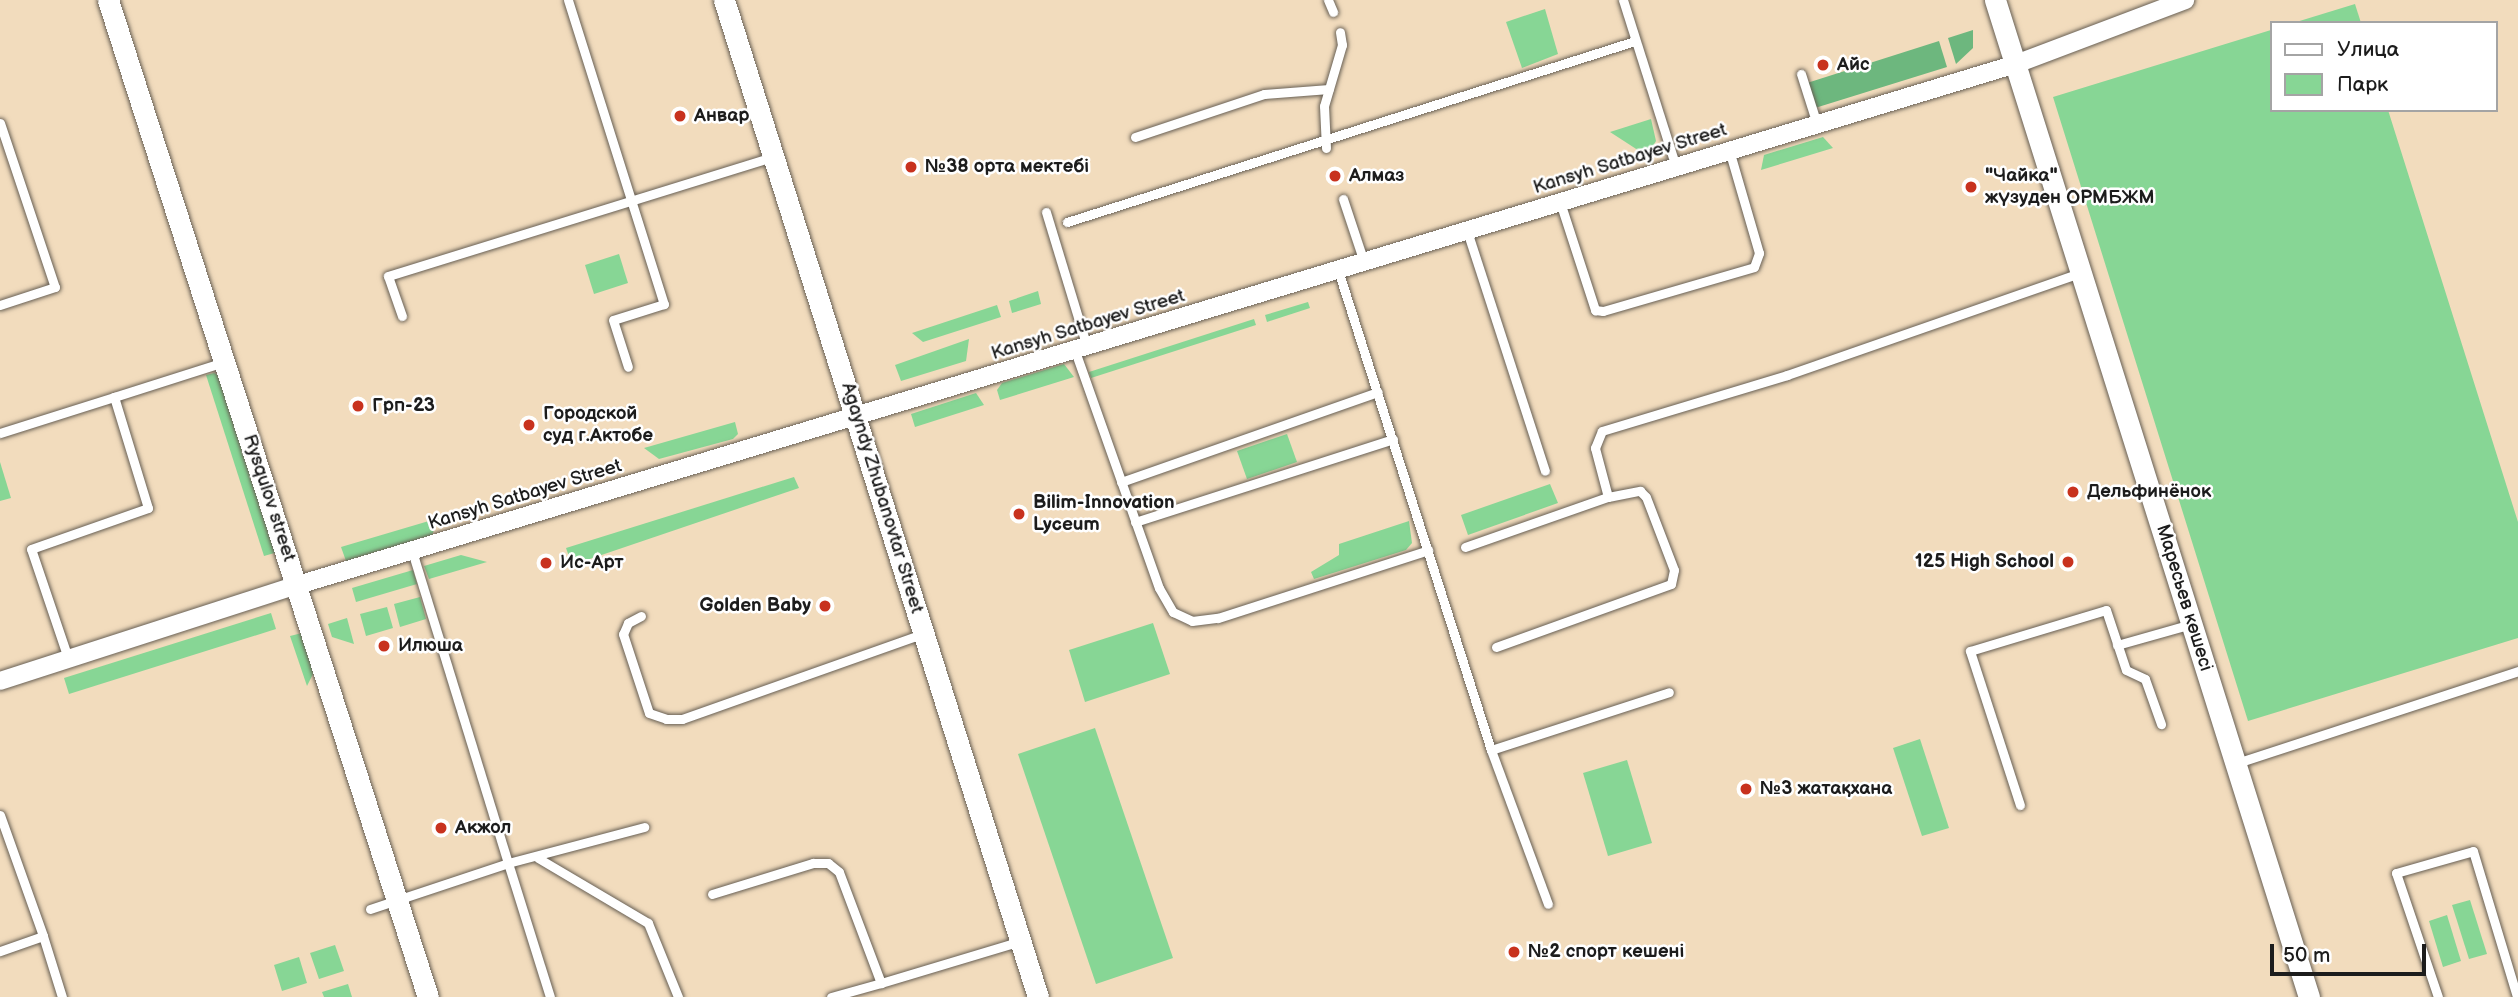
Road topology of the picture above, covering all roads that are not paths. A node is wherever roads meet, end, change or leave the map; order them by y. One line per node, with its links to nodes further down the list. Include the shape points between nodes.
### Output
1 (108, 0): 33 (street, Rysqulov street)
2 (568, 0): 21 (lane)
3 (724, 0): 19 (street, Agayndy Zhubanovtar Street)
4 (1328, 0): 8 (lane)
5 (1623, 0): 10 (lane)
6 (1995, 0): 11 (street, Маресьев көшесі)
7 (2185, 0): 11 (street, Kansyh Satbayev Street)
8 (1333, 12)
9 (1340, 32): 13 (lane, via 1342,45)
10 (1635, 41): 17 (lane); 20 (lane)
11 (2016, 64): 15 (street, Kansyh Satbayev Street); 29 (street, Маресьев көшесі)
12 (1801, 74): 15 (lane)
13 (1329, 89): 16 (lane, via 1264,94); 17 (lane)
14 (0, 123): 30 (lane, via 55,287)
15 (1817, 124): 18 (street, Kansyh Satbayev Street)
16 (1135, 137)
17 (1324, 143): 25 (lane)
18 (1729, 150): 20 (street, Kansyh Satbayev Street); 23 (lane, via 1759,253 1754,267 1603,312 1595,310)
19 (774, 156): 21 (lane); 37 (street, Agayndy Zhubanovtar Street)
20 (1675, 167): 23 (street, Kansyh Satbayev Street)
21 (631, 197): 31 (lane, via 388,276); 34 (lane, via 664,304 613,320)
22 (1343, 199): 27 (lane)
23 (1560, 202): 26 (street, Kansyh Satbayev Street)
24 (1046, 212): 32 (lane)
25 (1067, 222)
26 (1466, 231): 27 (street, Kansyh Satbayev Street); 40 (lane)
27 (1364, 262): 28 (street, Kansyh Satbayev Street)
28 (1338, 270): 32 (street, Kansyh Satbayev Street); 35 (lane)
29 (2082, 272): 42 (lane, via 1787,375 1602,431 1595,448); 49 (street, Маресьев көшесі)
30 (0, 305)
31 (402, 316)
32 (1081, 349): 37 (street, Kansyh Satbayev Street); 41 (lane)
33 (224, 362): 36 (lane); 47 (street, Rysqulov street)
34 (628, 367)
35 (1378, 392): 39 (lane); 41 (lane)
36 (114, 397): 38 (lane); 53 (lane, via 148,508 31,549)
37 (856, 418): 46 (street, Kansyh Satbayev Street); 50 (street, Agayndy Zhubanovtar Street)
38 (0, 433)
39 (1392, 439): 43 (lane); 45 (lane)
40 (1545, 471)
41 (1121, 482): 43 (lane)
42 (1608, 497): 44 (lane); 52 (lane, via 1631,490 1646,497 1674,570 1671,584)
43 (1135, 522): 45 (lane, via 1159,589 1173,612 1192,621 1219,618)
44 (1465, 547)
45 (1428, 550): 58 (lane)
46 (412, 551): 47 (street, Kansyh Satbayev Street); 64 (lane)
47 (298, 585): 53 (street, Kansyh Satbayev Street); 66 (street, Rysqulov street)
48 (641, 617): 50 (lane, via 628,623 623,634 649,713 666,719 682,719)
49 (2192, 624): 51 (lane); 59 (street, Маресьев көшесі)
50 (924, 633): 70 (street, Agayndy Zhubanovtar Street)
51 (2117, 645): 57 (lane, via 2126,670 2145,679); 60 (lane, via 2106,610 1970,652)
52 (1496, 647)
53 (69, 661): 55 (street, Kansyh Satbayev Street)
54 (2518, 671): 59 (lane)
55 (0, 681)
56 (1669, 692): 58 (lane)
57 (2161, 724)
58 (1491, 750): 67 (lane)
59 (2236, 763): 79 (street, Маресьев көшесі)
60 (2020, 805)
61 (0, 815): 69 (lane)
62 (644, 827): 63 (lane)
63 (538, 858): 64 (lane); 76 (lane, via 648,923)
64 (508, 863): 66 (lane); 75 (lane)
65 (712, 894): 72 (lane, via 813,863 828,863 839,872)
66 (397, 900): 68 (lane); 74 (street, Rysqulov street)
67 (1548, 904)
68 (370, 909)
69 (43, 936): 71 (lane); 73 (lane)
70 (1021, 941): 72 (lane); 78 (street, Agayndy Zhubanovtar Street)
71 (0, 951)
72 (880, 983): 77 (lane)
73 (62, 997)
74 (428, 997)
75 (550, 997)
76 (678, 997)
77 (831, 997)
78 (1038, 997)
79 (2309, 997)
80 (2438, 997): 81 (lane, via 2396,873 2473,850)
81 (2517, 997)

